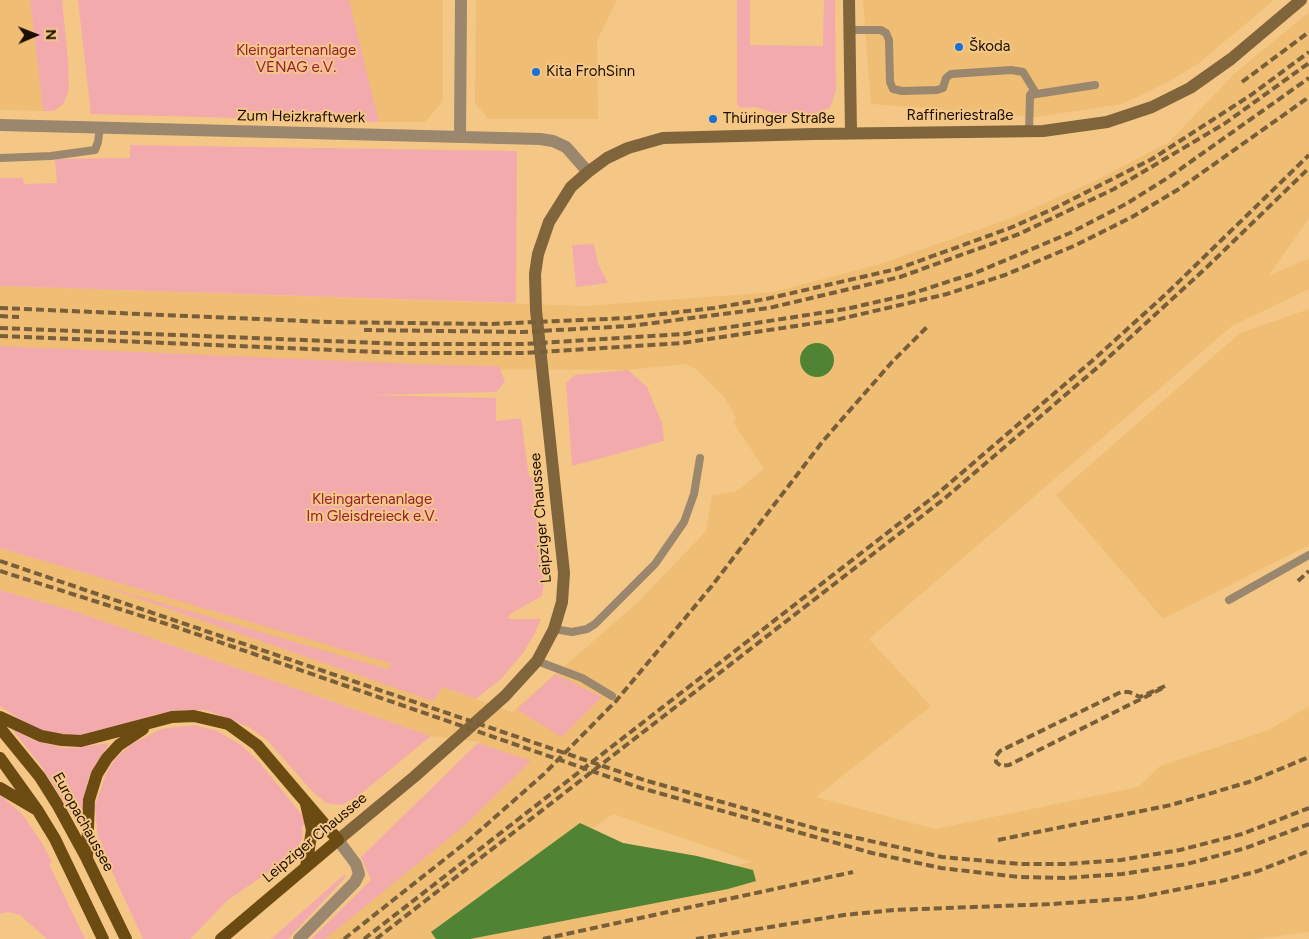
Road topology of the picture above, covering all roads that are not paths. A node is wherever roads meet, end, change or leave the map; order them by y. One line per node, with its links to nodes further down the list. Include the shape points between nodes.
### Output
1 (461, 0): 11 (street)
2 (848, 0): 4 (main road)
3 (1301, 0): 9 (main road, Raffineriestraße, via 1218,70 1171,98 1107,122)
4 (850, 30): 6 (lane, via 881,30 886,33 890,82 902,91 943,88 951,74 1011,70 1023,72 1028,77 1034,90); 10 (main road)
5 (1095, 85): 6 (lane)
6 (1030, 96): 9 (lane)
7 (0, 125): 8 (street, Zum Heizkraftwerk)
8 (100, 127): 11 (street, Zum Heizkraftwerk); 12 (lane, via 94,150)
9 (1029, 132): 10 (main road, Raffineriestraße)
10 (851, 133): 13 (main road, Raffineriestraße, via 663,138 618,152)
11 (460, 137): 13 (street, Zum Heizkraftwerk, via 553,141 572,152)
12 (0, 158)
13 (588, 172): 17 (main road, Leipziger Chaussee, via 567,192 549,222 535,274 564,573 562,602)
14 (700, 458): 17 (lane, via 686,517 655,564 595,624 572,632)
15 (1309, 555): 16 (lane)
16 (1229, 600)
17 (554, 628): 18 (main road, Leipziger Chaussee)
18 (537, 661): 19 (lane, via 582,678); 27 (main road, Leipziger Chaussee, via 498,702)
19 (612, 696)
20 (0, 717): 21 (main road, via 41,736 81,741)
21 (152, 723): 25 (main road, via 172,717 194,716 228,724 257,745); 28 (main road, via 119,745 97,774 88,806)
22 (0, 728): 28 (main road, Europachaussee, via 40,777)
23 (0, 758): 26 (main road)
24 (0, 788): 26 (main road)
25 (304, 799): 27 (main road); 29 (main road, via 312,830)
26 (38, 811): 30 (main road)
27 (338, 840): 29 (main road, Leipziger Chaussee); 33 (street, via 356,864 358,874 355,882)
28 (88, 859): 31 (main road, Europachaussee)
29 (306, 867): 32 (main road, Leipziger Chaussee)
30 (103, 939)
31 (126, 939)
32 (221, 939)
33 (299, 939)

